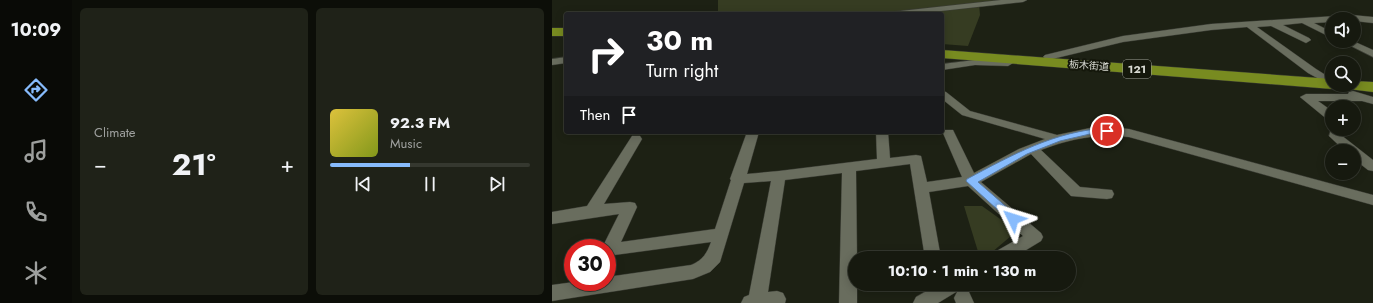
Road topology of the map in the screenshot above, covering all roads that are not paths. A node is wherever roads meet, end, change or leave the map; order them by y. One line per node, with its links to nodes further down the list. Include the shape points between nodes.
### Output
1 (1023, 0): 2 (street)
2 (910, 12)
3 (1361, 19): 5 (street)
4 (1325, 20): 6 (street)
5 (1373, 20)
6 (1302, 21): 7 (street); 11 (street)
7 (1271, 22): 8 (street); 14 (street)
8 (1248, 24): 19 (street, via 1123,39); 24 (street)
9 (552, 32): 10 (highway)
10 (564, 32)
11 (1325, 32)
12 (552, 37): 13 (highway)
13 (564, 37)
14 (1306, 40)
15 (944, 48): 19 (highway, 栃木街道 / 121)
16 (1361, 48): 18 (street)
17 (944, 54): 27 (highway, 栃木街道 / 121)
18 (1373, 54)
19 (1048, 57): 26 (highway, 栃木街道 / 121)
20 (564, 60): 21 (street)
21 (552, 62)
22 (1012, 63): 23 (street)
23 (944, 67)
24 (1325, 78)
25 (1361, 80): 28 (highway)
26 (1325, 81)
27 (1325, 81)
28 (1373, 81)
29 (1361, 86): 30 (highway)
30 (1373, 87)
31 (1349, 92): 33 (street)
32 (944, 96): 41 (street, via 966,113)
33 (1360, 98): 34 (street); 35 (street, via 1306,97)
34 (1373, 101)
35 (1325, 112)
36 (948, 133): 50 (street)
37 (752, 134): 49 (street)
38 (882, 134): 45 (street)
39 (1335, 136): 42 (street)
40 (636, 139): 54 (street)
41 (1057, 139): 43 (street); 53 (street, via 1090,132 1129,133)
42 (1345, 144)
43 (1033, 149): 50 (street); 52 (street, via 1076,192)
44 (1361, 157): 47 (street)
45 (884, 162): 46 (street); 51 (street, via 916,159)
46 (849, 167): 48 (street); 65 (street)
47 (1373, 167)
48 (779, 176): 49 (street); 63 (street)
49 (737, 179): 56 (street)
50 (971, 181): 51 (street); 58 (street, via 1034,237)
51 (921, 188): 57 (street)
52 (1107, 194)
53 (1373, 200)
54 (592, 211): 55 (street); 56 (street, via 630,207 609,250)
55 (552, 218)
56 (721, 234): 61 (street, via 714,257 693,272)
57 (932, 251)
58 (1011, 251)
59 (937, 291): 66 (street)
60 (946, 291): 62 (street)
61 (552, 293)
62 (961, 295)
63 (752, 302): 64 (street, via 777,299)
64 (776, 303)
65 (848, 303)
66 (922, 303)

